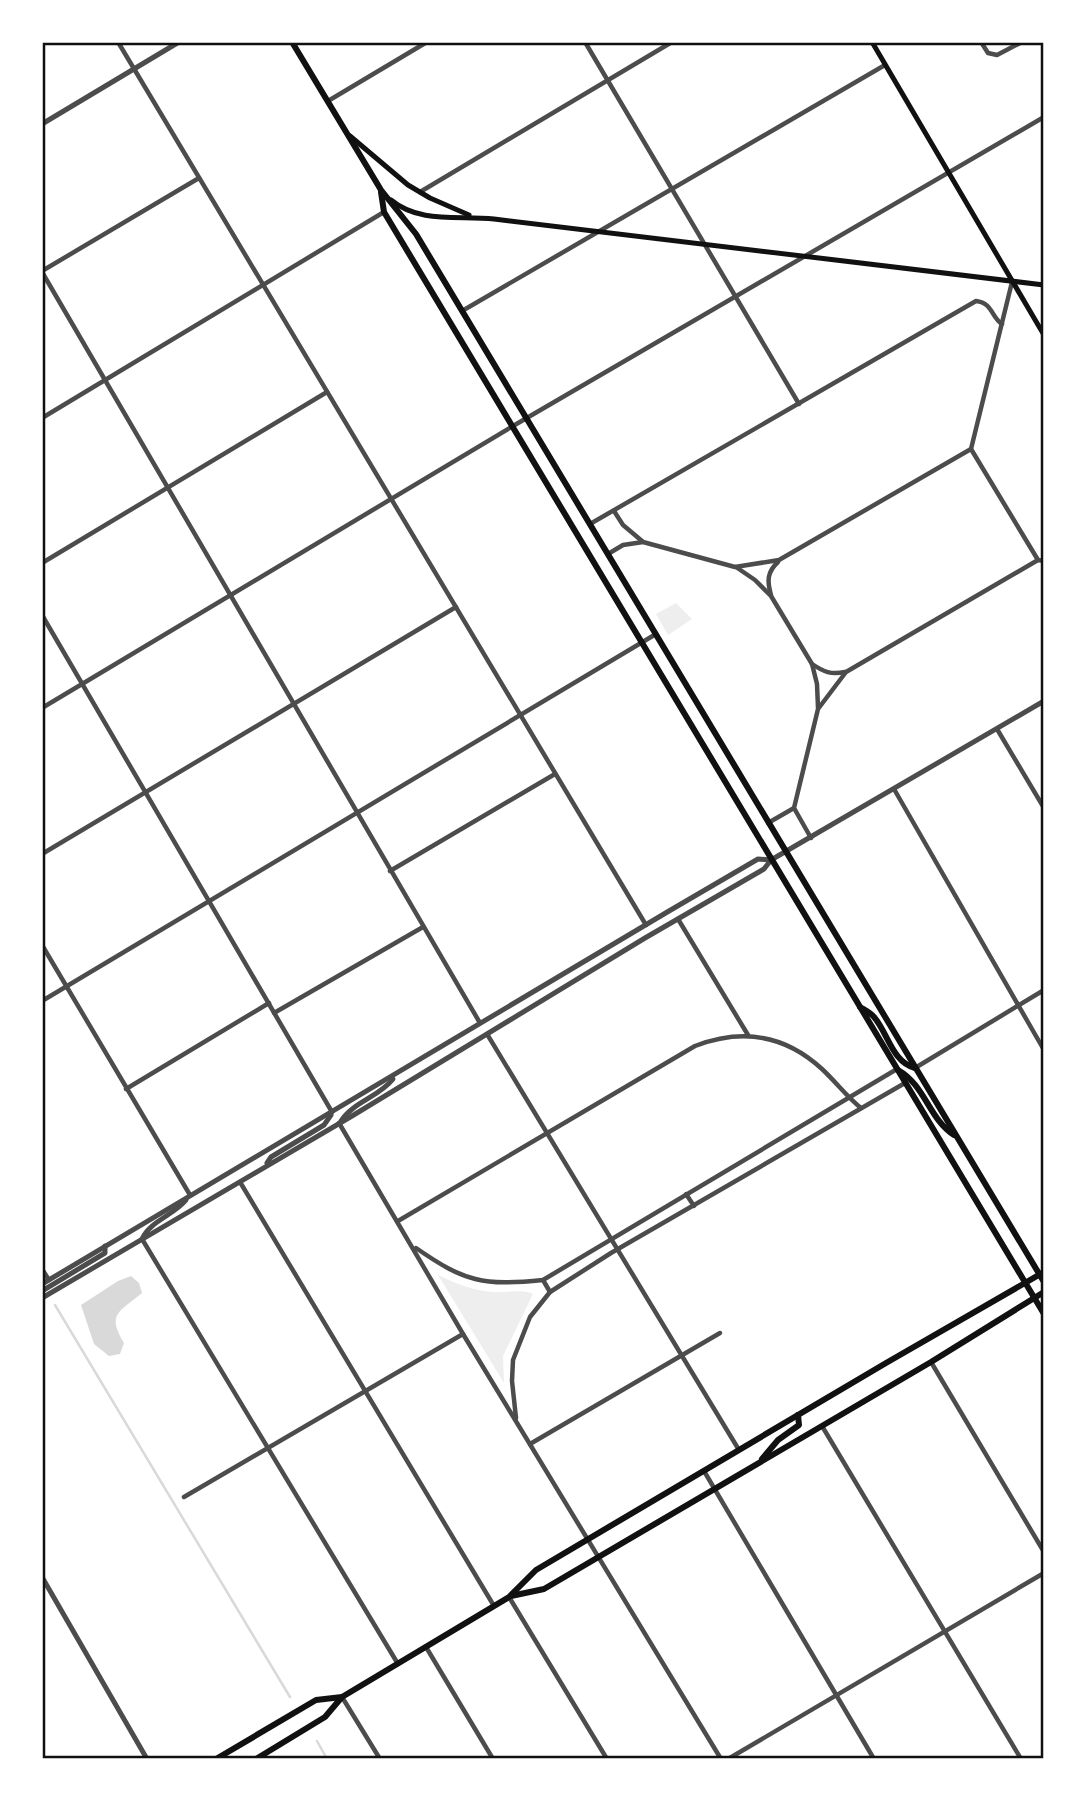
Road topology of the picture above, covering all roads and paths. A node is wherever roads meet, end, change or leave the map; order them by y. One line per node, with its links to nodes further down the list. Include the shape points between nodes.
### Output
1 (118, 42): 11 (street)
2 (179, 42): 11 (street)
3 (292, 42): 13 (main road)
4 (427, 42): 13 (street)
5 (585, 42): 12 (street)
6 (672, 42): 12 (street)
7 (872, 42): 10 (main road)
8 (981, 42): 9 (street, via 988,53 997,55)
9 (1022, 42)
10 (885, 65): 17 (main road); 19 (street)
11 (135, 69): 15 (street); 18 (street)
12 (608, 80): 19 (street); 21 (street)
13 (328, 102): 16 (main road)
14 (1044, 117): 17 (street)
15 (42, 124)
16 (346, 132): 20 (main road); 21 (main road)
17 (949, 174): 26 (street); 28 (main road)
18 (199, 178): 27 (street); 29 (street)
19 (672, 188): 24 (street); 25 (street)
20 (381, 190): 22 (main road); 23 (main road, via 416,214); 32 (main road, via 416,234)
21 (420, 192): 23 (main road)
22 (384, 212): 29 (street); 40 (main road)
23 (472, 216): 24 (main road)
24 (598, 231): 25 (main road); 32 (street)
25 (705, 243): 26 (main road); 31 (street)
26 (809, 255): 28 (main road); 31 (street)
27 (42, 271): 35 (street)
28 (1012, 281): 30 (main road); 33 (street); 34 (main road)
29 (264, 285): 35 (street); 36 (street)
30 (1044, 285)
31 (736, 296): 37 (street); 39 (street)
32 (462, 311): 39 (main road)
33 (1002, 324): 37 (street, via 990,307 976,302); 41 (street)
34 (1044, 335)
35 (105, 380): 38 (street); 42 (street)
36 (327, 392): 42 (street); 43 (street)
37 (799, 404): 44 (street)
38 (42, 418)
39 (527, 418): 40 (street); 45 (main road)
40 (513, 426): 43 (street); 57 (main road)
41 (971, 449): 48 (street); 49 (street)
42 (168, 488): 50 (street); 52 (street)
43 (391, 499): 52 (street); 54 (street)
44 (614, 510): 45 (street); 46 (street)
45 (590, 524): 47 (main road)
46 (643, 542): 47 (street, via 623,545); 51 (street)
47 (608, 554): 56 (main road)
48 (779, 560): 51 (street); 53 (street, via 769,574)
49 (1041, 560): 59 (street)
50 (42, 563)
51 (735, 567): 53 (street)
52 (230, 595): 60 (street); 62 (street)
53 (771, 596): 58 (street)
54 (456, 607): 62 (street); 65 (street)
55 (42, 615): 60 (street)
56 (656, 634): 57 (street); 73 (main road)
57 (641, 642): 65 (street); 77 (main road)
58 (812, 664): 59 (street, via 833,674); 64 (street)
59 (846, 672): 64 (street)
60 (82, 684): 63 (street); 69 (street)
61 (1044, 701): 66 (street)
62 (294, 704): 69 (street); 72 (street)
63 (42, 708)
64 (818, 709): 70 (street)
65 (520, 715): 67 (street); 72 (street)
66 (997, 729): 68 (street); 71 (street)
67 (555, 774): 78 (street); 81 (street)
68 (894, 789): 74 (street); 89 (street)
69 (146, 792): 76 (street); 79 (street)
70 (794, 808): 73 (street); 74 (street)
71 (1044, 808)
72 (357, 813): 78 (street); 79 (street)
73 (768, 822): 75 (main road)
74 (811, 838): 75 (street)
75 (786, 852): 77 (street); 95 (main road)
76 (42, 854)
77 (771, 860): 80 (street, via 764,869); 81 (street, via 758,859); 88 (main road)
78 (390, 871): 82 (street)
79 (209, 901): 84 (street); 87 (street)
80 (678, 919): 92 (street); 93 (street)
81 (646, 925): 91 (street)
82 (423, 927): 90 (street); 91 (street)
83 (42, 945): 84 (street)
84 (66, 986): 86 (street); 99 (street)
85 (1044, 990): 89 (street)
86 (42, 1001)
87 (269, 1003): 90 (street); 99 (street)
88 (859, 1006): 95 (main road, via 873,1016 900,1060); 96 (main road)
89 (1018, 1006): 94 (street); 95 (street)
90 (274, 1013): 102 (street)
91 (481, 1023): 97 (street)
92 (487, 1034): 103 (street); 104 (street)
93 (748, 1035): 100 (street, via 799,1053 821,1068); 104 (street, via 695,1046)
94 (1044, 1050)
95 (915, 1068): 105 (main road)
96 (897, 1069): 98 (main road); 100 (street); 105 (main road, via 916,1084 942,1127)
97 (396, 1075): 102 (street); 103 (street)
98 (905, 1083): 101 (street); 124 (main road)
99 (126, 1089): 111 (street)
100 (848, 1098): 101 (street); 107 (street)
101 (861, 1108): 109 (street)
102 (332, 1112): 106 (street, via 324,1125 271,1157); 111 (street)
103 (339, 1123): 106 (street); 113 (street)
104 (547, 1133): 113 (street); 115 (street)
105 (956, 1136): 120 (main road)
106 (265, 1166): 108 (street)
107 (713, 1179): 109 (street); 110 (street)
108 (239, 1181): 114 (street); 136 (street)
109 (720, 1191): 112 (street)
110 (686, 1194): 112 (street); 115 (street)
111 (190, 1195): 114 (street, via 179,1210 145,1231); 116 (street)
112 (694, 1206): 118 (street)
113 (398, 1222): 117 (street)
114 (142, 1239): 129 (street); 141 (street)
115 (610, 1239): 118 (street); 122 (street)
116 (105, 1246): 121 (street); 126 (street, via 105,1253)
117 (412, 1246): 122 (street, via 451,1271 479,1282); 133 (street)
118 (617, 1250): 127 (street); 134 (street)
119 (42, 1269): 121 (street)
120 (1042, 1274): 123 (main road); 124 (main road)
121 (49, 1280): 125 (street)
122 (543, 1280): 127 (street)
123 (1044, 1282)
124 (1025, 1283): 130 (main road); 137 (main road)
125 (42, 1284)
126 (42, 1291)
127 (550, 1292): 138 (street, via 530,1317 513,1360)
128 (1044, 1292): 130 (main road)
129 (42, 1298)
130 (1035, 1298): 131 (main road); 135 (main road)
131 (1044, 1314)
132 (720, 1333): 134 (street)
133 (463, 1334): 136 (street); 138 (street)
134 (681, 1356): 140 (street); 142 (street)
135 (931, 1362): 139 (main road); 148 (street)
136 (366, 1391): 141 (street); 153 (street)
137 (799, 1415): 142 (main road); 143 (main road, via 796,1428)
138 (517, 1422): 140 (street)
139 (822, 1426): 143 (main road); 154 (street)
140 (530, 1444): 147 (street)
141 (268, 1447): 146 (street); 156 (street)
142 (739, 1450): 144 (main road)
143 (758, 1463): 145 (main road)
144 (704, 1471): 145 (street); 147 (main road)
145 (714, 1489): 149 (main road); 157 (street)
146 (184, 1497)
147 (589, 1539): 149 (street); 152 (main road, via 536,1570)
148 (1044, 1552)
149 (600, 1557): 152 (main road, via 544,1589); 165 (street)
150 (1044, 1573): 154 (street)
151 (42, 1577): 160 (street)
152 (509, 1597): 153 (main road); 164 (street)
153 (494, 1606): 155 (main road)
154 (946, 1632): 157 (street); 168 (street)
155 (426, 1647): 156 (main road); 163 (street)
156 (398, 1664): 158 (main road)
157 (836, 1695): 166 (street); 167 (street)
158 (342, 1697): 159 (main road, via 325,1717); 161 (main road, via 316,1700); 162 (street)
159 (259, 1758)
160 (147, 1759)
161 (216, 1759)
162 (380, 1759)
163 (493, 1759)
164 (607, 1759)
165 (721, 1759)
166 (728, 1759)
167 (874, 1759)
168 (1021, 1759)

